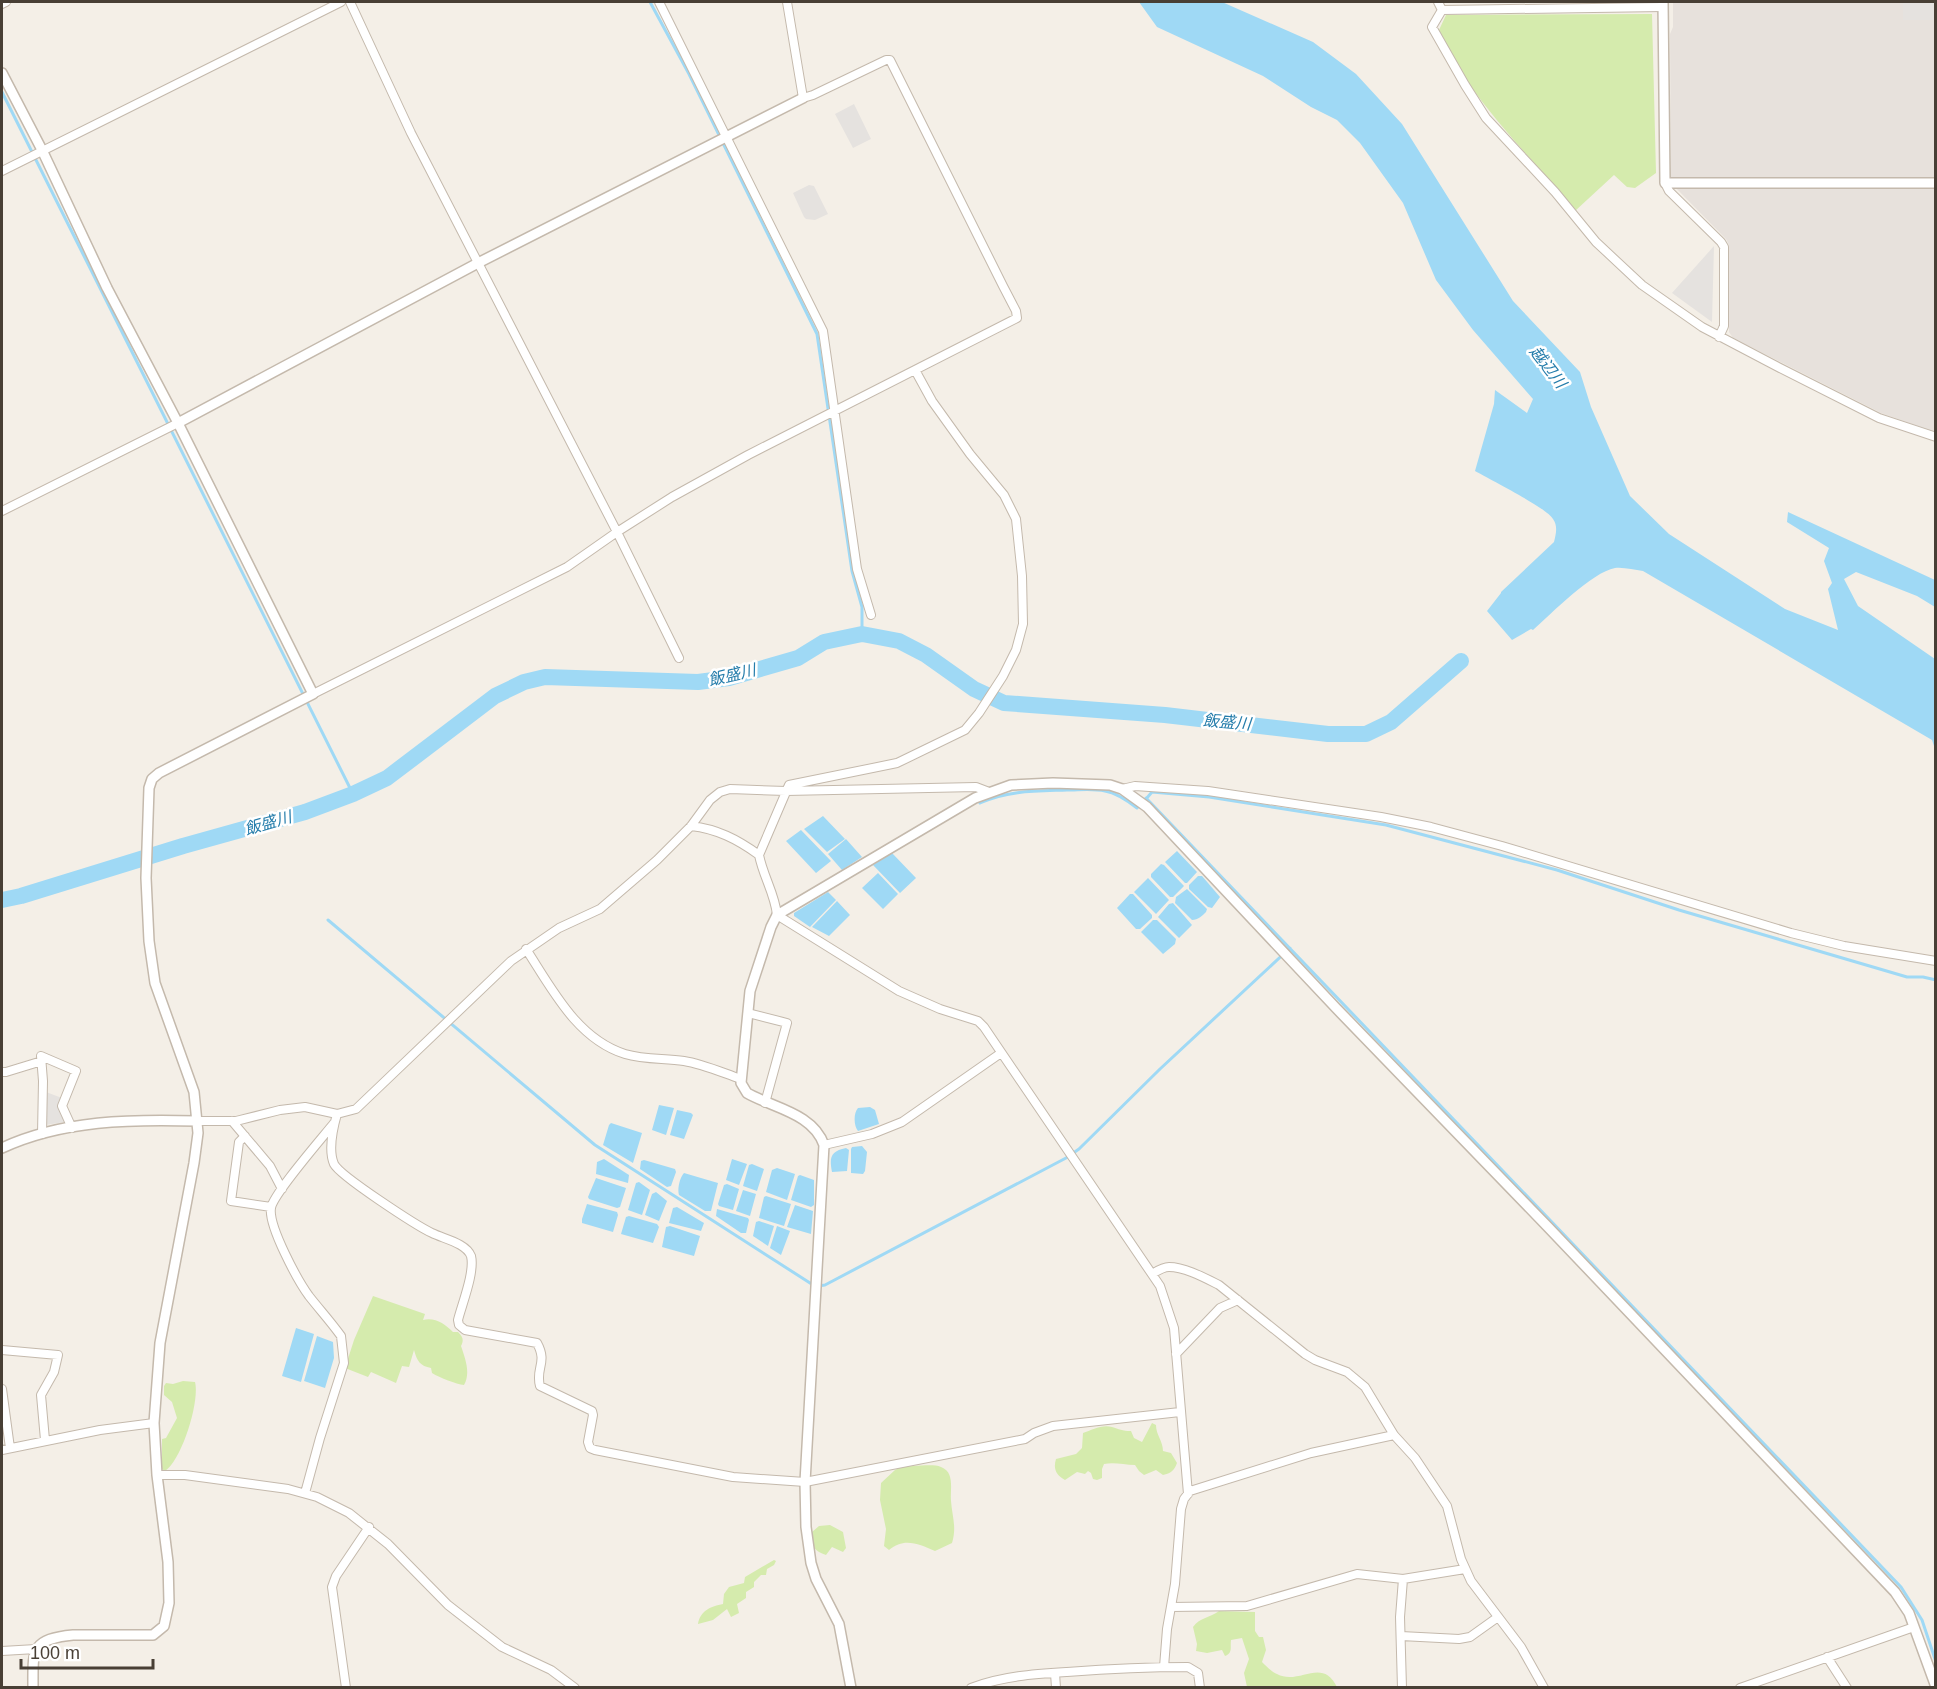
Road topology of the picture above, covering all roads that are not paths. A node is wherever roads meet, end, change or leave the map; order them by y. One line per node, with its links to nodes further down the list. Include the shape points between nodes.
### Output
1 (6, 2): 7 (street)
2 (341, 2): 15 (street)
3 (350, 2): 19 (street)
4 (660, 2): 14 (street)
5 (787, 2): 13 (street)
6 (1438, 2): 11 (street)
7 (2, 4)
8 (1663, 4): 9 (street); 17 (street)
9 (1629, 5): 10 (street)
10 (1505, 6): 11 (street)
11 (1442, 10): 20 (street, via 1432,27 1486,118 1614,261 1660,299)
12 (2, 74): 15 (street)
13 (803, 98): 14 (street); 21 (street, via 890,60 1016,312 1017,318)
14 (726, 136): 19 (street); 22 (street, via 823,331)
15 (40, 151): 16 (street); 23 (street)
16 (2, 171)
17 (1665, 183): 18 (street); 20 (street, via 1724,247 1724,326)
18 (1935, 183)
19 (478, 263): 23 (street); 26 (street)
20 (1719, 337): 24 (street, via 1879,418)
21 (915, 370): 22 (street); 31 (street, via 932,401 1004,495 1016,519 1023,624 1016,650 980,713 965,730 903,761 789,785)
22 (834, 411): 26 (street, via 672,496); 27 (street, via 857,569)
23 (176, 424): 25 (street); 29 (street)
24 (1935, 438)
25 (2, 512)
26 (617, 532): 28 (street); 29 (street, via 567,567)
27 (871, 615)
28 (679, 658)
29 (313, 694): 45 (street, via 159,773 149,788 146,878 155,983 190,1080)
30 (1122, 789): 32 (street, via 1099,783 1053,783 1011,785); 37 (street, via 1135,786 1208,792 1431,827 1791,933); 74 (street, via 1147,807 1888,1583)
31 (786, 791): 32 (street, via 976,787); 33 (street, via 720,792); 34 (street)
32 (990, 792): 35 (street)
33 (690, 826): 34 (street, via 724,834); 36 (street, via 600,909 559,928)
34 (759, 855): 35 (street)
35 (777, 915): 38 (street, via 754,976); 39 (street, via 899,991 978,1021)
36 (526, 950): 42 (street, via 575,1021 593,1038 626,1054 687,1061); 44 (street, via 369,1099 356,1109)
37 (1935, 961)
38 (748, 1013): 42 (street); 43 (street, via 787,1023)
39 (1001, 1053): 51 (street, via 902,1122 872,1134); 55 (street)
40 (42, 1061): 41 (street); 48 (street, via 41,1056 76,1071 62,1106); 49 (street)
41 (2, 1072)
42 (741, 1079): 43 (street, via 747,1093)
43 (765, 1103): 51 (street, via 800,1116 818,1132)
44 (337, 1114): 46 (street, via 305,1107); 47 (street)
45 (197, 1121): 46 (street); 48 (street, via 124,1121); 61 (street, via 194,1163 160,1344)
46 (232, 1121): 50 (street)
47 (334, 1123): 53 (street); 66 (street, via 331,1155 336,1167 427,1231 468,1251 471,1272 459,1325 465,1330 537,1343 543,1355 540,1386 593,1413 590,1448 733,1477)
48 (72, 1128): 49 (street)
49 (42, 1134): 52 (street)
50 (245, 1136): 53 (street, via 270,1166); 54 (street, via 239,1142 231,1201)
51 (824, 1145): 66 (street)
52 (2, 1148)
53 (282, 1189): 54 (street)
54 (271, 1207): 67 (street, via 281,1246 308,1295 344,1343 344,1363)
55 (1152, 1274): 56 (street, via 1168,1267 1177,1268 1219,1285); 58 (street, via 1174,1328)
56 (1238, 1300): 58 (street, via 1220,1308); 62 (street, via 1305,1354 1356,1378)
57 (2, 1350): 63 (street, via 58,1355 41,1395)
58 (1176, 1354): 60 (street)
59 (2, 1389): 64 (street)
60 (1180, 1412): 66 (street, via 1053,1426 1025,1439); 68 (street)
61 (154, 1423): 63 (street); 65 (street)
62 (1394, 1435): 68 (street, via 1311,1453); 70 (street, via 1415,1458 1446,1506)
63 (45, 1440): 64 (street)
64 (6, 1450)
65 (157, 1475): 67 (street, via 270,1485); 76 (street, via 170,1587 164,1626 153,1635 60,1636)
66 (805, 1482): 85 (street, via 811,1563 839,1624)
67 (305, 1493): 69 (street)
68 (1188, 1494): 72 (street, via 1181,1509)
69 (369, 1527): 83 (street, via 332,1587); 84 (street, via 448,1605 502,1647 558,1674)
70 (1465, 1569): 71 (street); 73 (street)
71 (1403, 1579): 72 (street, via 1358,1574 1247,1606); 75 (street)
72 (1171, 1607): 79 (street)
73 (1498, 1617): 75 (street, via 1470,1637); 90 (street)
74 (1914, 1627): 78 (street); 81 (street)
75 (1401, 1636): 89 (street)
76 (36, 1649): 77 (street); 82 (street)
77 (2, 1651)
78 (1827, 1658): 91 (street); 92 (street)
79 (1164, 1667): 80 (street); 88 (street, via 1188,1667 1198,1673)
80 (1055, 1673): 86 (street, via 1002,1679); 87 (street)
81 (1935, 1687)
82 (33, 1688)
83 (346, 1688)
84 (575, 1688)
85 (851, 1688)
86 (971, 1688)
87 (1056, 1688)
88 (1200, 1688)
89 (1402, 1688)
90 (1544, 1688)
91 (1740, 1688)
92 (1848, 1688)

